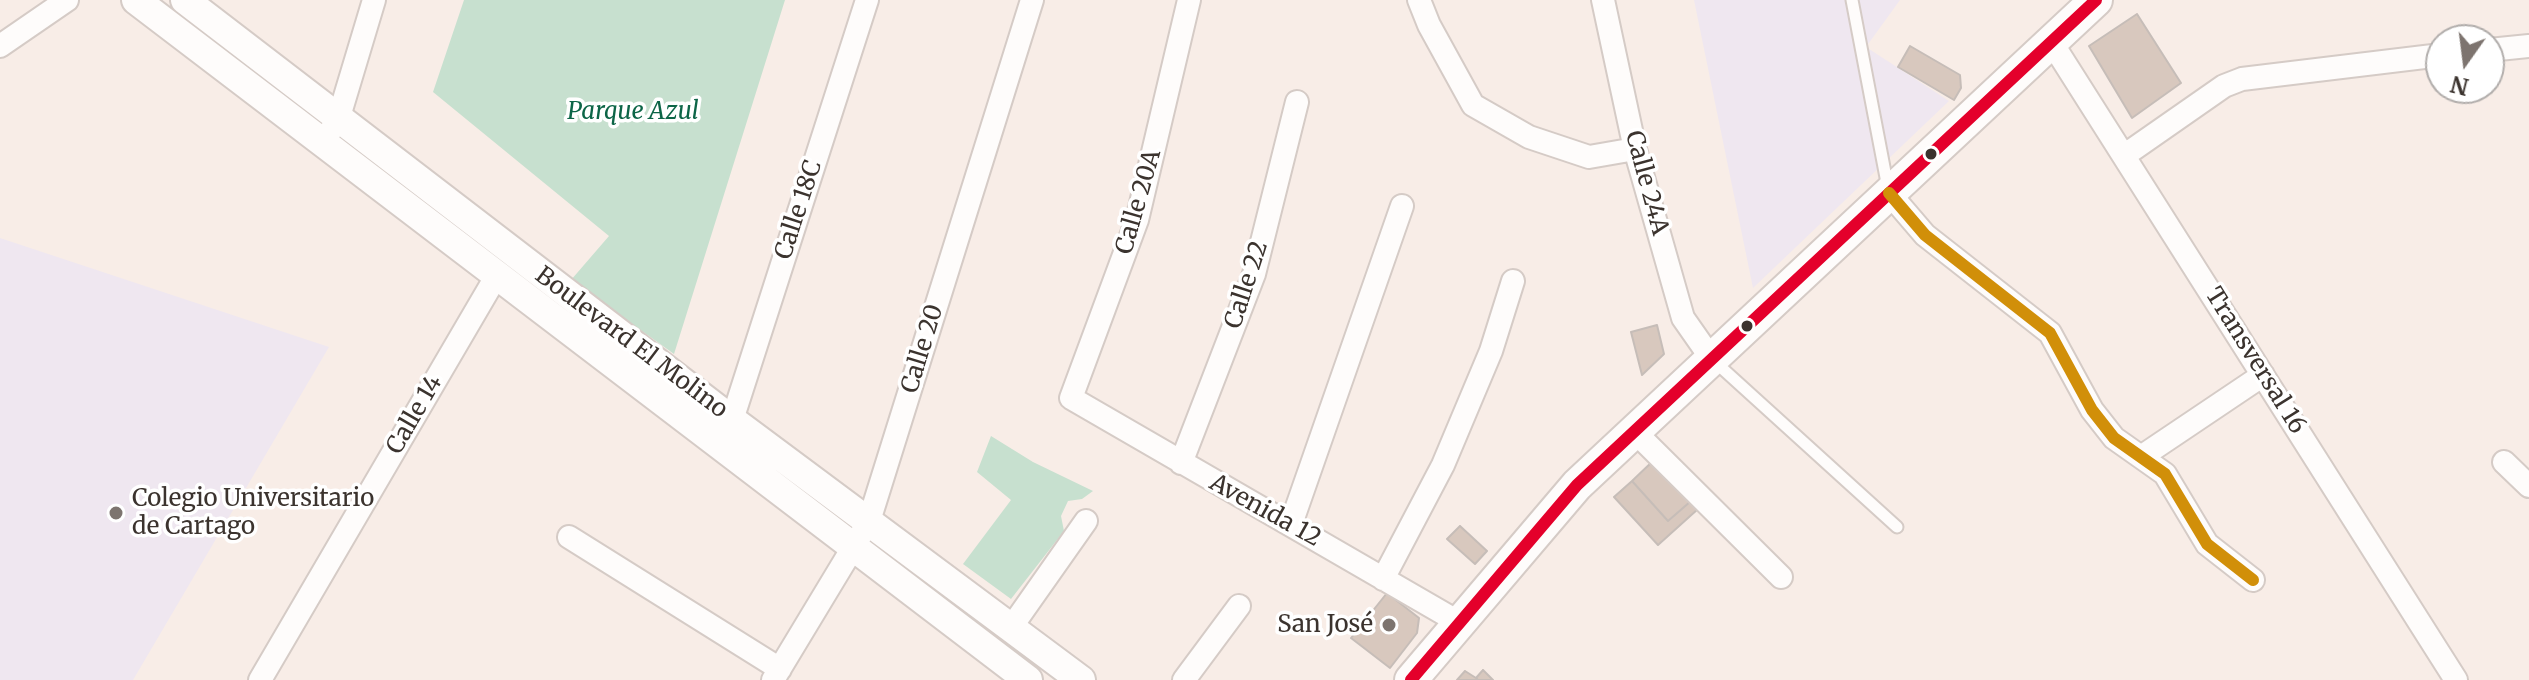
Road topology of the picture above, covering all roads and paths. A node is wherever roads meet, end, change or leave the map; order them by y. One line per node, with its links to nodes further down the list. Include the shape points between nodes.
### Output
1 (67, 0): 13 (street)
2 (136, 0): 19 (street, Boulevard El Molino)
3 (185, 0): 18 (street, Boulevard El Molino)
4 (374, 0): 18 (street)
5 (867, 0): 29 (street, Calle 18C)
6 (1032, 0): 35 (street, Calle 20)
7 (1189, 0): 28 (street, Calle 20A, via 1137,220)
8 (1419, 0): 20 (street, via 1473,105 1529,137 1589,157)
9 (1603, 0): 20 (street, Calle 24A)
10 (1852, 0): 22 (lane)
11 (2096, 0): 12 (main road)
12 (2052, 43): 21 (street, Transversal 16); 22 (main road)
13 (0, 46)
14 (2529, 46): 15 (street)
15 (2505, 48)
16 (2425, 57): 21 (street, via 2242,79)
17 (1297, 102): 33 (street, Calle 22, via 1254,274)
18 (338, 120): 19 (street); 29 (street, Boulevard El Molino)
19 (321, 144): 24 (street, Boulevard El Molino)
20 (1635, 149): 26 (street, Calle 24A, via 1683,318)
21 (2125, 155): 27 (street, Transversal 16)
22 (1889, 193): 26 (main road); 31 (street, via 1925,235 2050,333 2092,410 2114,438)
23 (1402, 206): 37 (street)
24 (497, 275): 40 (street, Boulevard El Molino); 48 (street, Calle 14)
25 (1513, 281): 42 (street, via 1491,351 1443,465)
26 (1711, 358): 30 (main road); 38 (lane)
27 (2263, 375): 31 (street); 53 (street, Transversal 16)
28 (1071, 398): 33 (street, Avenida 12)
29 (732, 420): 35 (street, Boulevard El Molino)
30 (1635, 432): 41 (street); 45 (main road, via 1577,485)
31 (2141, 457): 43 (street, via 2165,474 2207,544)
32 (2504, 462): 34 (street)
33 (1181, 463): 37 (street, Avenida 12)
34 (2529, 486)
35 (869, 521): 40 (street, Calle 20); 46 (street, Boulevard El Molino)
36 (1086, 521): 46 (street)
37 (1291, 524): 42 (street, Avenida 12)
38 (1897, 527)
39 (569, 537): 47 (street)
40 (854, 549): 47 (street, Calle 20); 49 (street, Boulevard El Molino)
41 (1781, 577)
42 (1383, 579): 45 (street, Avenida 12)
43 (2253, 580)
44 (1239, 606): 51 (street)
45 (1460, 623): 52 (main road)
46 (1010, 629): 50 (street, Boulevard El Molino)
47 (777, 674)
48 (260, 680)
49 (1028, 680)
50 (1081, 680)
51 (1184, 680)
52 (1411, 680)
53 (2456, 680)

